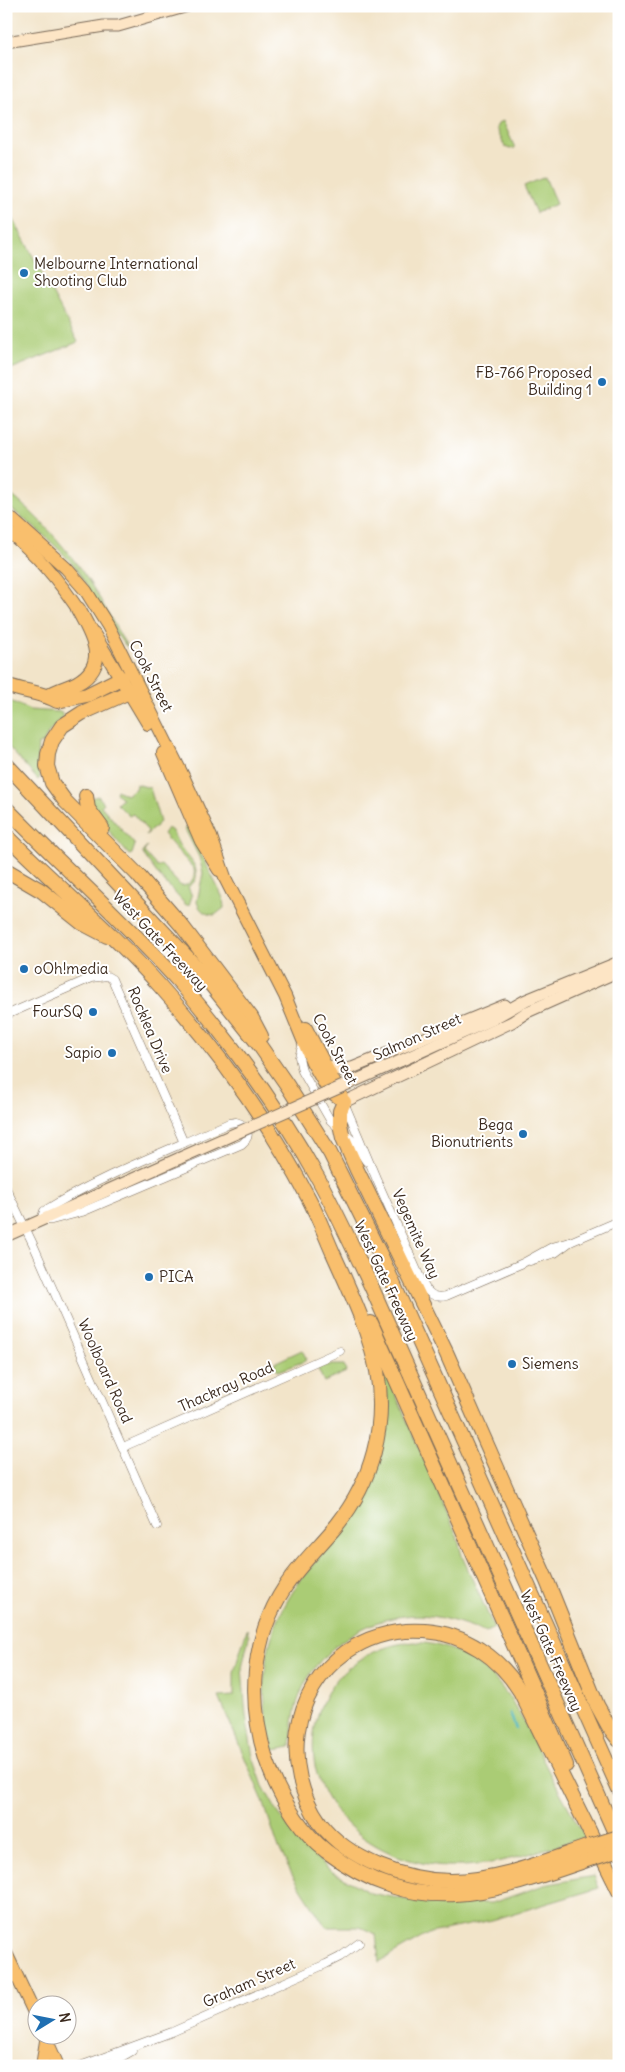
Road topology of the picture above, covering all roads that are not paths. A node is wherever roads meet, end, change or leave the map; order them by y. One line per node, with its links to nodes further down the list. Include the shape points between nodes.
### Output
1 (160, 6): 3 (street, via 116,19)
2 (188, 6): 3 (street, via 118,26)
3 (104, 26): 4 (street)
4 (6, 42)
5 (6, 514): 8 (main road, Cook Street, via 46,547 79,583 108,626)
6 (6, 530): 7 (main road, Cook Street, via 45,566)
7 (78, 609): 8 (main road, Cook Street); 11 (highway, via 94,642 96,664 84,678)
8 (126, 676): 10 (main road, Cook Street); 11 (highway, via 70,700 57,701)
9 (6, 685): 11 (highway)
10 (134, 690): 17 (highway, via 66,722 52,741 47,766 60,796); 21 (main road, Cook Street)
11 (48, 696)
12 (6, 764): 29 (highway, West Gate Freeway, via 201,972)
13 (86, 796): 17 (highway, via 90,813)
14 (6, 808): 50 (highway, West Gate Freeway, via 182,985 239,1057 296,1141 372,1288)
15 (6, 835): 18 (highway)
16 (6, 870): 18 (highway, via 42,891 82,923)
17 (137, 874): 29 (highway, via 182,926 251,1017)
18 (116, 940): 38 (highway, via 185,1015 243,1092)
19 (619, 962): 22 (street, Salmon Street)
20 (619, 971): 23 (street, Salmon Street)
21 (286, 996): 26 (main road, Cook Street); 27 (main road, Cook Street)
22 (526, 1000): 25 (street, Salmon Street); 28 (street, Salmon Street, via 512,1002)
23 (527, 1012): 25 (street, Salmon Street); 30 (street, Salmon Street)
24 (6, 1015): 34 (street, Rocklea Drive, via 92,978 107,976 112,979)
25 (489, 1022): 39 (street, Salmon Street, bridge)
26 (302, 1038): 31 (street, Cook Street, via 300,1065); 32 (main road, Cook Street, via 323,1083)
27 (325, 1065): 28 (street, Salmon Street, via 341,1070); 32 (main road, Cook Street)
28 (359, 1065): 30 (street, via 361,1081)
29 (287, 1085): 35 (highway, West Gate Freeway)
30 (372, 1088): 32 (street, Salmon Street)
31 (317, 1098): 33 (street, Vegemite Way, via 330,1120)
32 (344, 1102): 33 (highway, via 340,1111); 36 (street, Vegemite Way)
33 (342, 1132): 36 (street, Vegemite Way, via 356,1143); 45 (highway, via 357,1170 436,1329)
34 (184, 1143): 39 (street, Salmon Street, via 62,1200 44,1211); 39 (street, Salmon Street, via 233,1122 243,1124 248,1131 242,1144 82,1212)
35 (330, 1153): 45 (highway, via 360,1196); 48 (highway, West Gate Freeway, via 381,1256)
36 (376, 1178): 40 (street, Vegemite Way, via 423,1284 437,1297 540,1259)
37 (6, 1188): 41 (street)
38 (310, 1201): 53 (highway, via 347,1282 370,1346 378,1375 380,1418 372,1460 356,1497 283,1590 261,1638 254,1683 260,1735 269,1767 296,1820 307,1833 332,1855 365,1875 401,1888 444,1895 484,1892); 54 (highway, via 394,1374 545,1714)
39 (41, 1220): 41 (street, Salmon Street)
40 (619, 1221)
41 (25, 1227): 42 (street, Salmon Street); 44 (street, Woolboard Road)
42 (6, 1236)
43 (340, 1351): 44 (street, Thackray Road)
44 (123, 1446): 46 (street, Woolboard Road)
45 (492, 1457): 47 (highway, via 597,1705)
46 (157, 1526)
47 (619, 1740)
48 (619, 1789)
49 (619, 1837): 52 (highway, bridge)
50 (619, 1842)
51 (619, 1850): 52 (highway, bridge)
52 (591, 1852): 53 (highway)
53 (531, 1873): 54 (highway, via 450,1881 415,1877 365,1859 320,1823 303,1790 296,1746 301,1712 309,1693 332,1663 366,1640 412,1630 458,1638 492,1658 520,1691)
54 (618, 1889)
55 (359, 1943): 58 (street, Graham Street, via 326,1964)
56 (6, 1953): 57 (main road)
57 (28, 2000)
58 (146, 2043): 63 (street, Graham Street); 64 (street, Graham Street)
59 (44, 2044): 61 (main road)
60 (48, 2044): 62 (main road)
61 (42, 2066)
62 (58, 2066)
63 (80, 2066)
64 (106, 2066)

